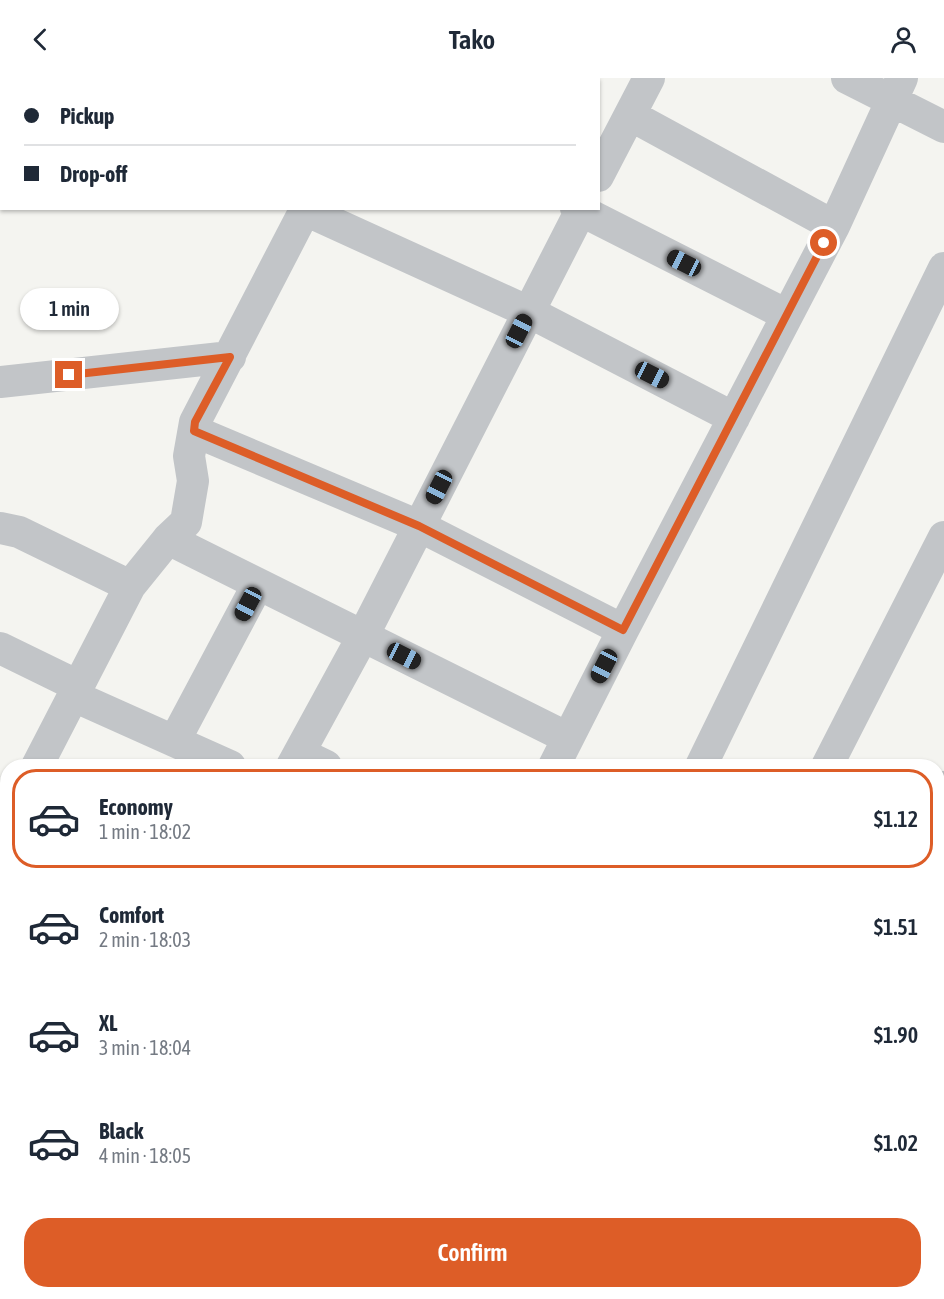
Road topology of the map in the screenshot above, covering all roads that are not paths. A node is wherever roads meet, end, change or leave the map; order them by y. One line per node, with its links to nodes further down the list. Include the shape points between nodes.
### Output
1 (649, 78): 4 (street)
2 (847, 78): 3 (street)
3 (897, 90): 5 (street); 11 (street)
4 (630, 115): 6 (street); 11 (street)
5 (944, 127)
6 (600, 172)
7 (305, 210): 15 (street)
8 (308, 210): 13 (street)
9 (580, 210): 13 (street)
10 (582, 210): 14 (street)
11 (834, 226): 14 (street)
12 (944, 268): 35 (street)
13 (529, 312): 17 (street); 19 (street)
14 (787, 315): 17 (street)
15 (230, 357): 16 (street); 18 (street, via 195,422)
16 (0, 382)
17 (734, 418): 25 (street)
18 (194, 431): 19 (street); 22 (street, via 189,456 193,482 186,522)
19 (419, 526): 25 (street); 26 (street)
20 (0, 528): 24 (street, via 19,532)
21 (944, 537): 36 (street)
22 (168, 539): 23 (street); 24 (street)
23 (258, 584): 26 (street); 30 (street)
24 (130, 586): 28 (street)
25 (623, 630): 29 (street)
26 (363, 636): 29 (street); 33 (street)
27 (0, 648): 28 (street)
28 (78, 692): 30 (street); 31 (street)
29 (568, 738): 34 (street)
30 (175, 740): 32 (street)
31 (41, 759)
32 (215, 759)
33 (307, 759)
34 (558, 759)
35 (704, 759)
36 (831, 759)

